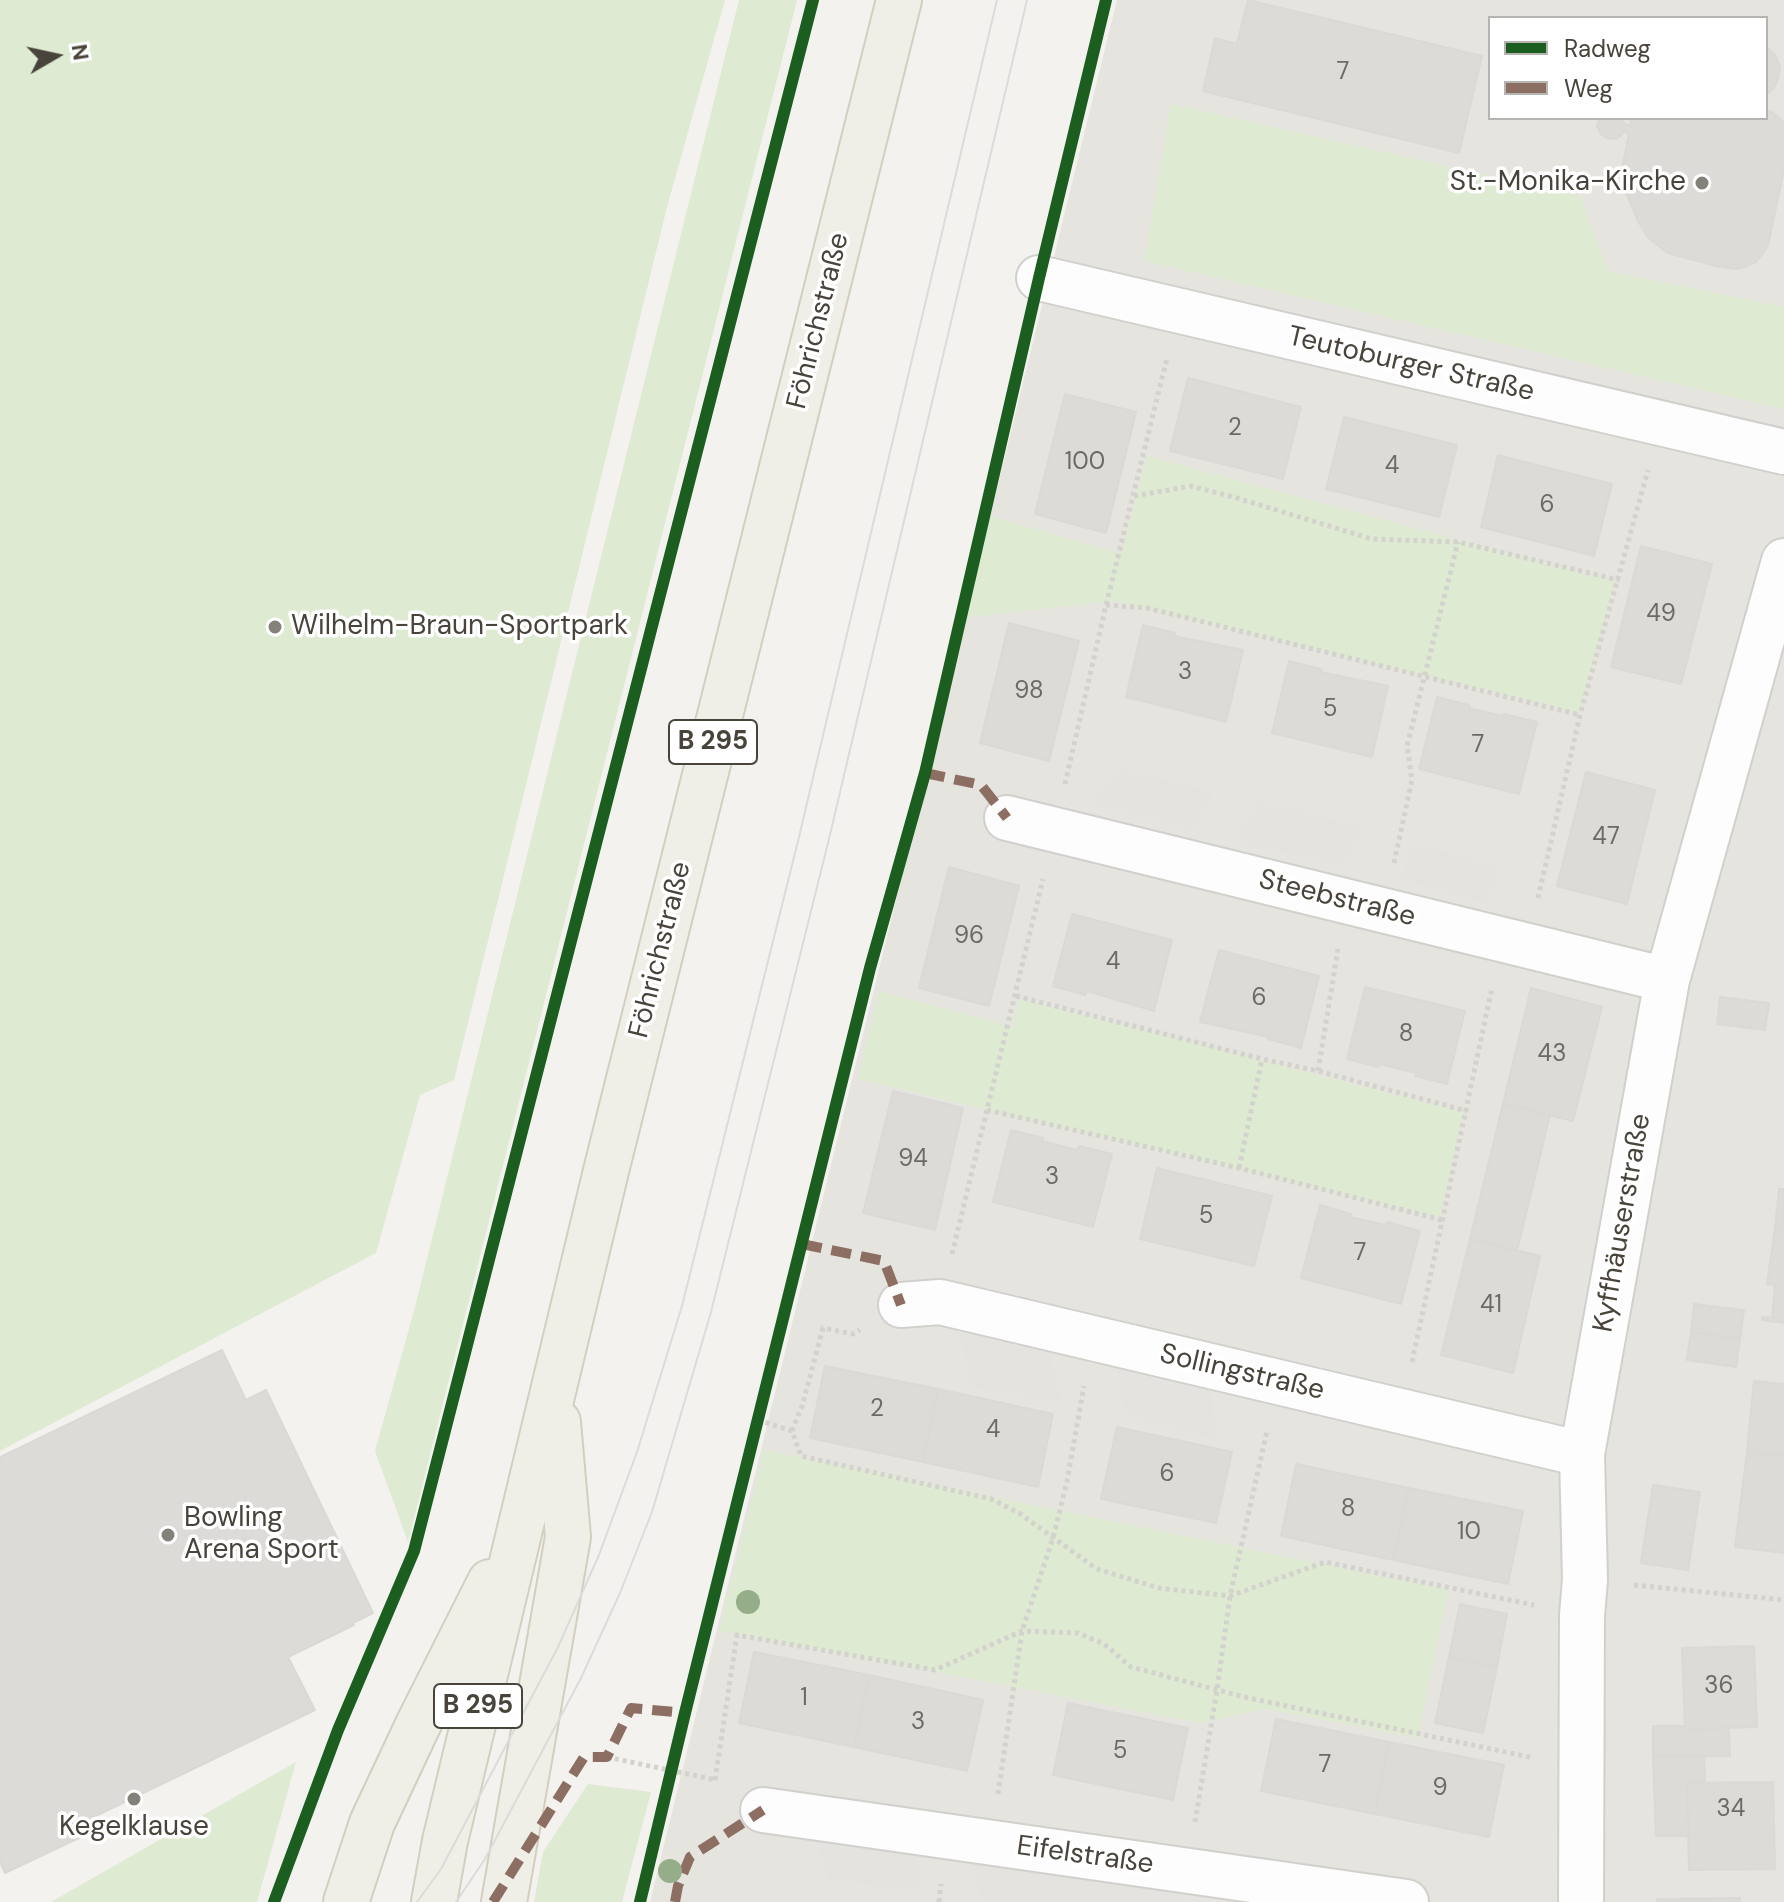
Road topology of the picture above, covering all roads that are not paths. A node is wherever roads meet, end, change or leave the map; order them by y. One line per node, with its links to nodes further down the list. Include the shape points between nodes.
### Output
1 (899, 0): 8 (main road, Föhrichstraße / B 295)
2 (1039, 278): 3 (street, Teutoburger Straße)
3 (1784, 452)
4 (1784, 561): 6 (street, Kyffhäuserstraße)
5 (1007, 818): 6 (street, Steebstraße)
6 (1667, 980): 9 (street, Kyffhäuserstraße)
7 (901, 1305): 9 (street, Sollingstraße, via 940,1302)
8 (555, 1384): 10 (main road, Föhrichstraße / B 295); 14 (main road, via 568,1537)
9 (1582, 1454): 16 (street, Kyffhäuserstraße)
10 (525, 1512): 12 (main road, via 372,1823); 13 (main road, Föhrichstraße / B 295)
11 (763, 1810): 15 (street, Eifelstraße)
12 (346, 1902)
13 (434, 1902)
14 (504, 1902)
15 (1406, 1902)
16 (1581, 1902)

